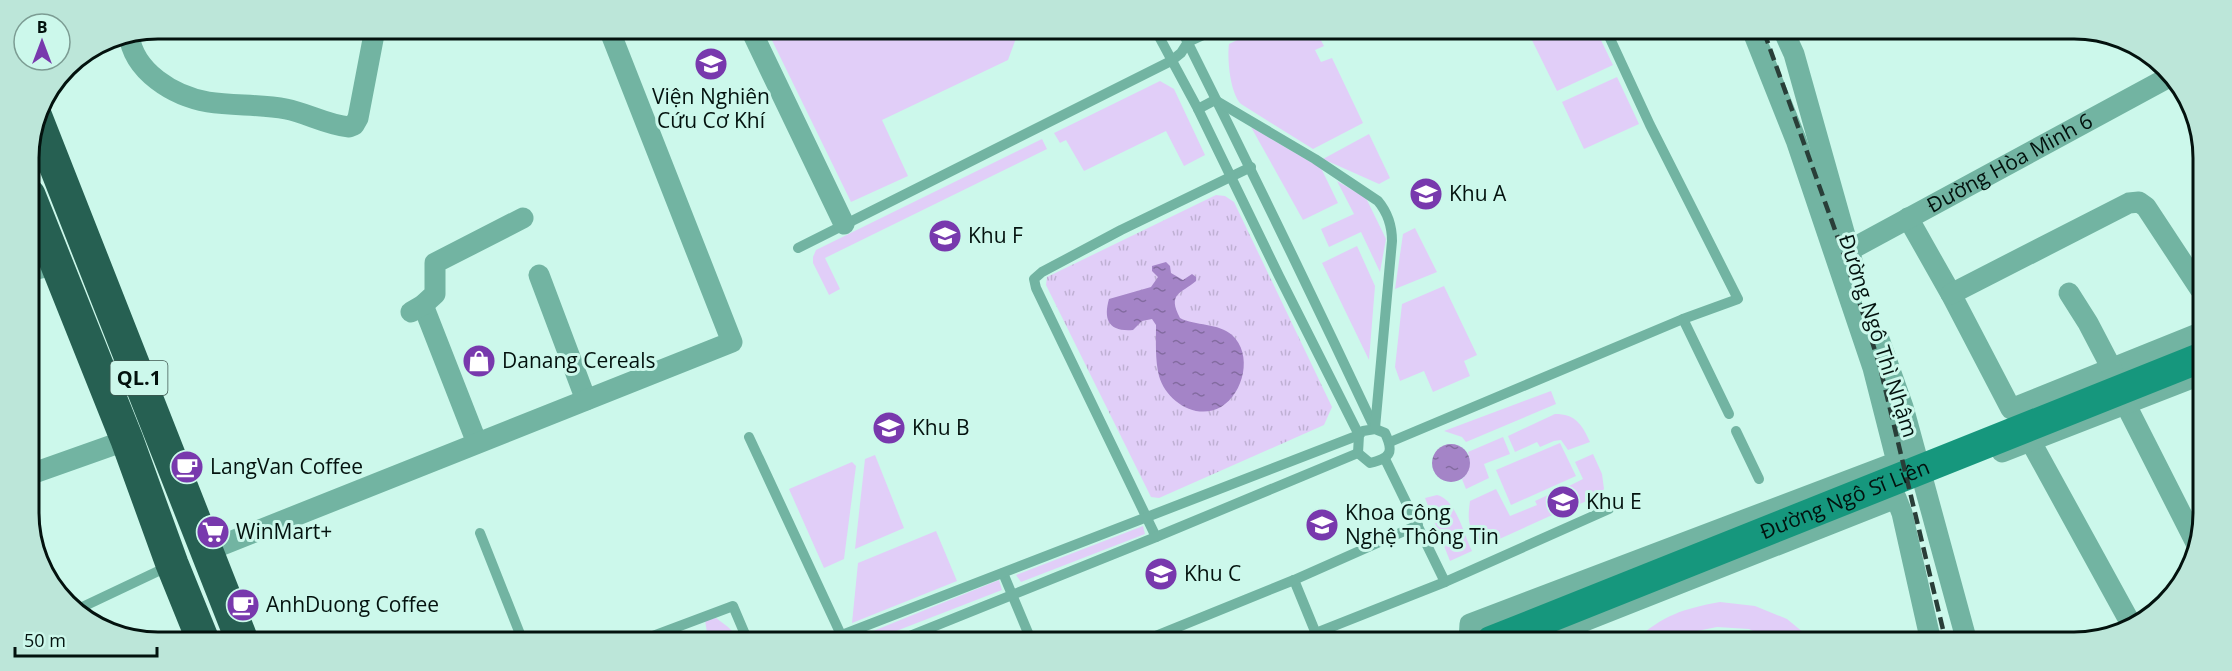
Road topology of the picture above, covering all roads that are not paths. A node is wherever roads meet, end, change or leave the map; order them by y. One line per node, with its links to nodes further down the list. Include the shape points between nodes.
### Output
1 (373, 39): 10 (street, via 358,118 349,127 284,109 195,98 147,73)
2 (613, 39): 35 (street, via 732,342)
3 (755, 39): 21 (street)
4 (1160, 39): 12 (lane)
5 (1186, 39): 11 (lane)
6 (1195, 39): 11 (lane)
7 (1610, 39): 30 (lane, via 1738,298)
8 (1756, 39): 77 (street, Đường Ngô Sĩ Liên, via 1796,140 1874,368 1897,462 1470,624)
9 (1787, 39): 24 (street, Đường Ngô Thì Nhậm, via 1822,149)
10 (131, 42)
11 (1188, 42): 12 (lane); 14 (lane)
12 (1171, 61): 15 (lane); 21 (lane)
13 (2163, 80): 20 (street, Đường Hòa Minh 6)
14 (1215, 100): 15 (lane); 17 (lane); 38 (lane, via 1315,159 1378,201 1385,211 1392,241)
15 (1198, 109): 18 (lane)
16 (42, 132): 57 (highway, QL.1)
17 (1251, 167): 18 (lane); 38 (lane)
18 (1230, 176): 40 (lane); 52 (lane, via 1034,279)
19 (523, 218): 45 (street, via 435,263 436,290 417,308)
20 (1908, 218): 24 (street, Đường Hòa Minh 6); 29 (street)
21 (844, 224): 23 (lane)
22 (39, 247): 25 (highway, QL.1)
23 (798, 248)
24 (1848, 251): 50 (street, Đường Ngô Thì Nhậm, via 1903,407)
25 (43, 268): 42 (highway, QL.1)
26 (539, 275): 35 (street)
27 (2193, 279): 29 (street, via 2146,207 2134,202)
28 (2069, 293): 33 (street)
29 (1951, 294): 33 (street, via 2011,409)
30 (1683, 319): 37 (lane); 44 (lane)
31 (2193, 336): 33 (street)
32 (2193, 361): 78 (street, Đường Ngô Sĩ Liên)
33 (2112, 369)
34 (2193, 378): 36 (street)
35 (586, 400): 45 (street)
36 (2126, 405): 43 (street); 55 (street)
37 (1729, 414)
38 (1375, 429): 40 (lane); 44 (lane, via 1385,433)
39 (1736, 431): 49 (lane)
40 (1359, 435): 46 (lane); 52 (lane)
41 (749, 437): 70 (lane)
42 (127, 440): 48 (street); 58 (highway, QL.1)
43 (2031, 441): 50 (street, via 1944,474 1935,484); 64 (street)
44 (1389, 442): 47 (lane)
45 (477, 443): 57 (street)
46 (1358, 453): 47 (lane, via 1370,463); 56 (lane)
47 (1385, 459): 53 (lane)
48 (39, 471)
49 (1759, 479)
50 (1929, 504): 81 (street, Đường Ngô Thì Nhậm)
51 (1609, 509): 61 (lane)
52 (1148, 517): 56 (lane); 59 (lane)
53 (1418, 525): 60 (lane); 61 (lane)
54 (480, 533): 67 (lane)
55 (2191, 533)
56 (1156, 537): 62 (lane)
57 (207, 552): 66 (highway, QL.1)
58 (172, 564): 63 (lane); 65 (highway, QL.1)
59 (1003, 573): 62 (lane); 71 (lane)
60 (1294, 580): 74 (lane); 75 (lane)
61 (1445, 582): 76 (lane)
62 (1014, 595): 72 (lane); 73 (lane)
63 (84, 606)
64 (2128, 619)
65 (200, 632)
66 (239, 632)
67 (519, 632)
68 (664, 632): 69 (lane, via 733,606)
69 (744, 632)
70 (841, 632)
71 (856, 632)
72 (920, 632)
73 (1028, 632)
74 (1166, 632)
75 (1316, 632)
76 (1330, 632)
77 (1470, 632)
78 (1514, 632)
79 (1557, 632): 80 (street, via 1896,498)
80 (1929, 632)
81 (1964, 632)

